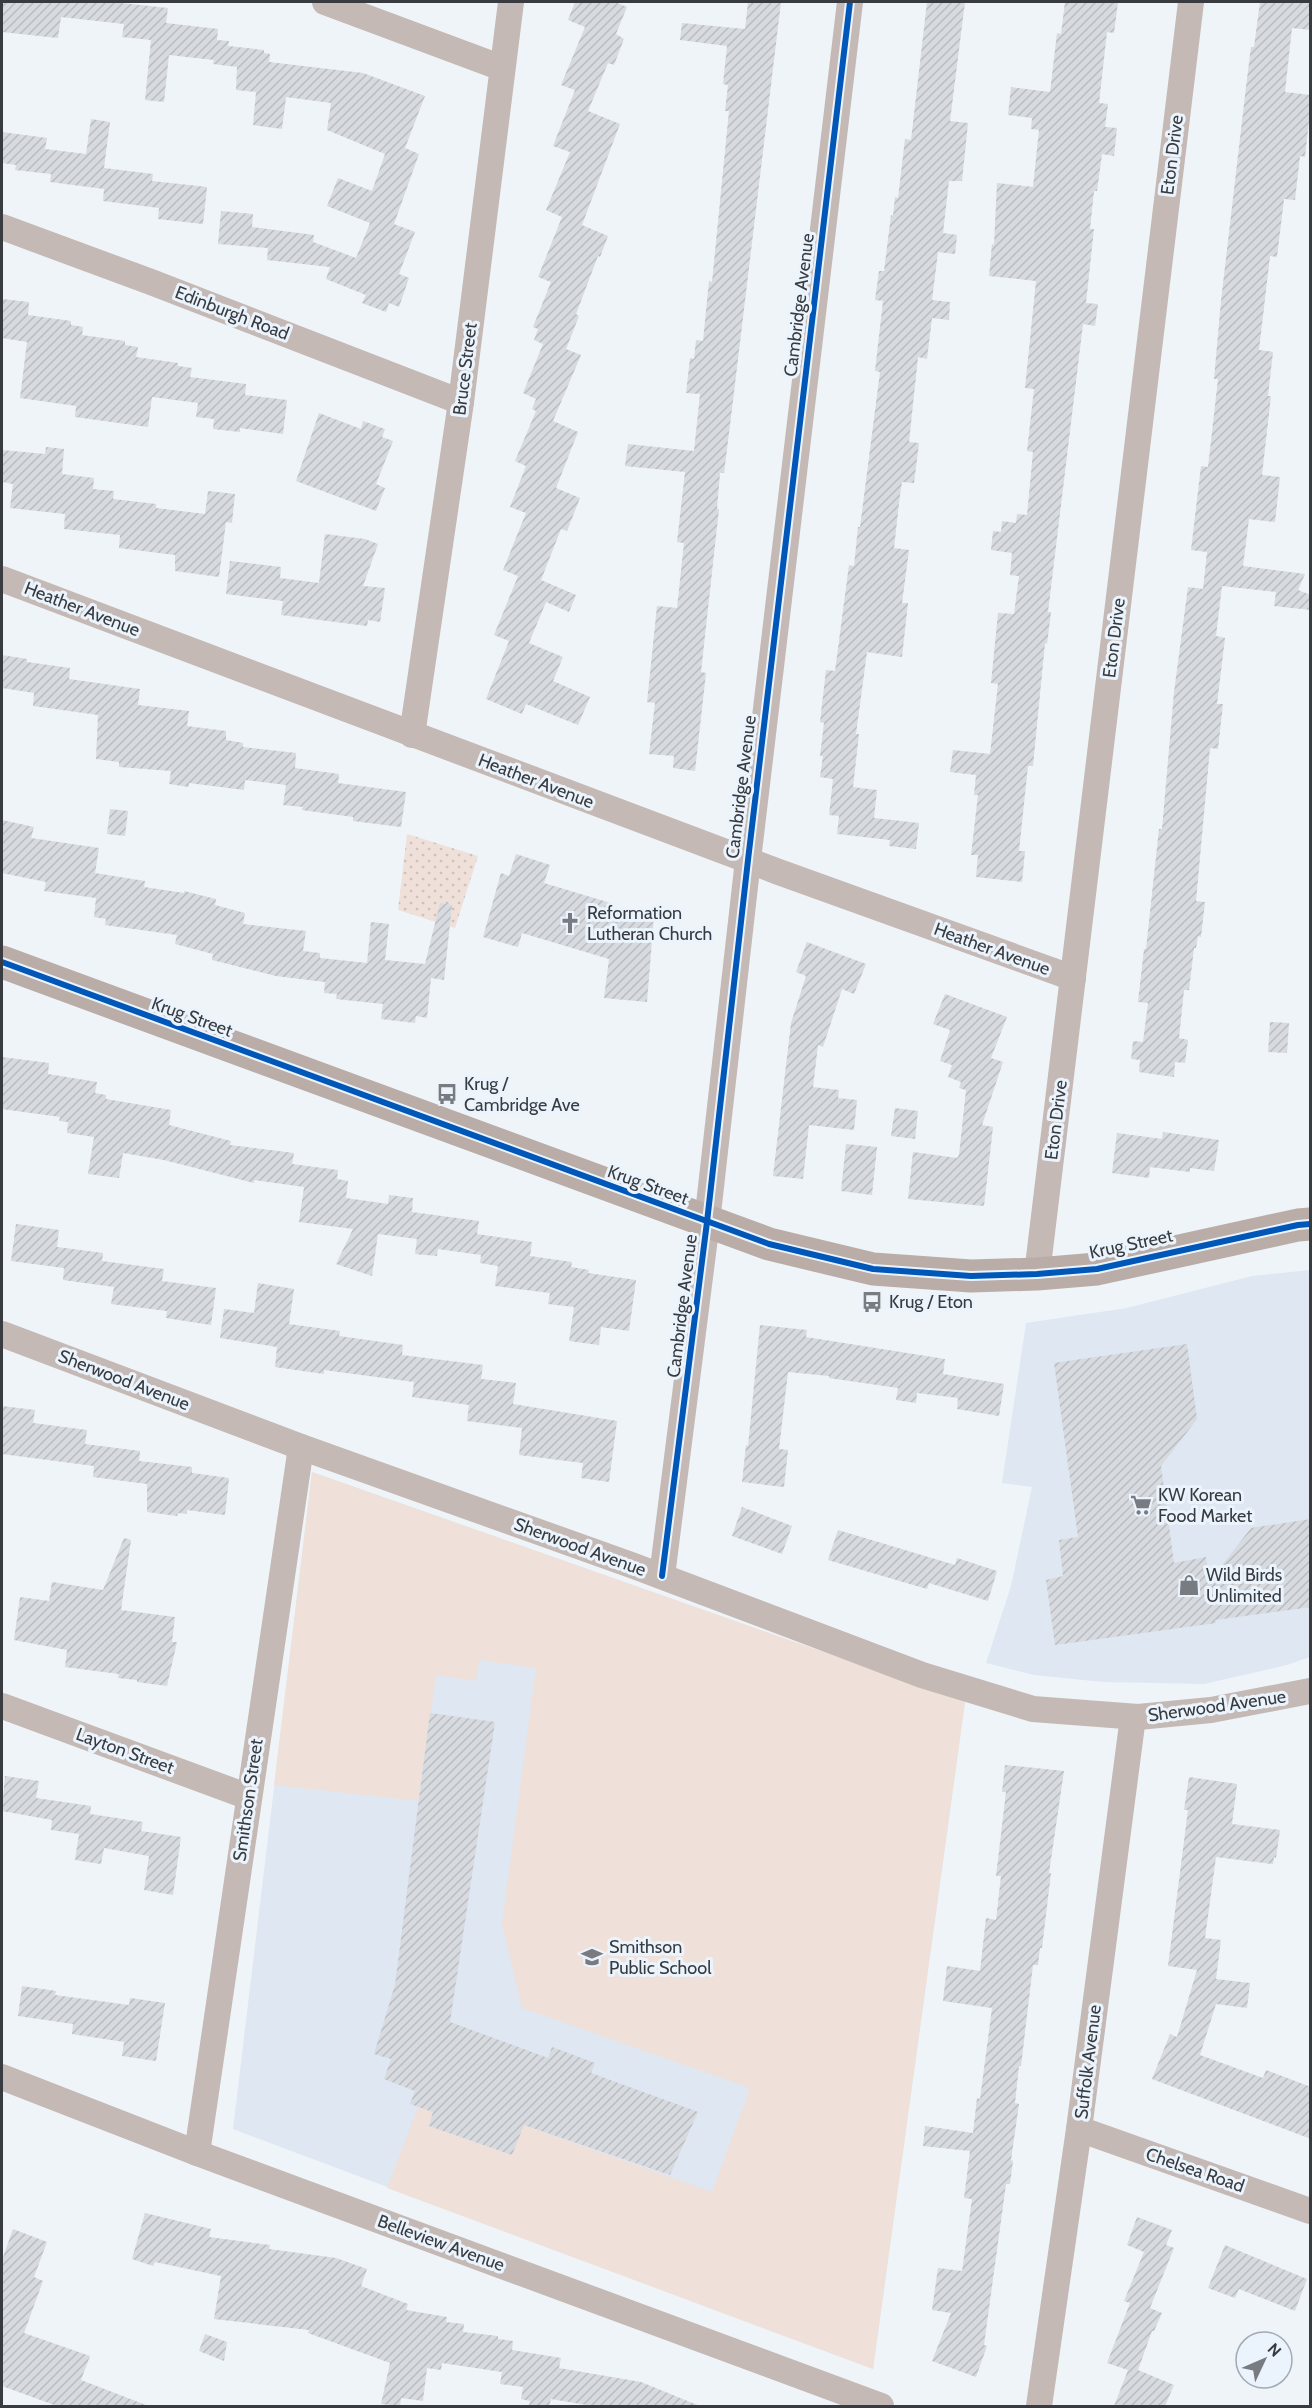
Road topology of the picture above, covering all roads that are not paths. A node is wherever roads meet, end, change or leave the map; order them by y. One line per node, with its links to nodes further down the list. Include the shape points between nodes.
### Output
1 (325, 2): 5 (street)
2 (511, 2): 5 (street, Bruce Street)
3 (850, 2): 10 (street, Cambridge Avenue)
4 (1191, 2): 12 (street, Eton Drive)
5 (502, 68): 7 (street, Bruce Street)
6 (2, 227): 7 (street, Edinburgh Road)
7 (461, 402): 9 (street, Bruce Street)
8 (2, 579): 9 (street, Heather Avenue)
9 (412, 735): 10 (street, Heather Avenue)
10 (747, 860): 12 (street, Heather Avenue); 13 (street, Cambridge Avenue)
11 (2, 962): 13 (street, Krug Street)
12 (1073, 978): 15 (street, Eton Drive)
13 (707, 1222): 15 (street, Krug Street, via 769,1244 873,1269 970,1276); 18 (street, Cambridge Avenue)
14 (1311, 1224): 15 (street, Krug Street, via 1097,1269)
15 (1037, 1274)
16 (2, 1334): 17 (street, Sherwood Avenue)
17 (301, 1447): 18 (street, Sherwood Avenue); 22 (street, Smithson Street)
18 (662, 1576): 21 (street, Sherwood Avenue, via 922,1675 1033,1709)
19 (1311, 1692): 21 (street, Sherwood Avenue, via 1211,1710)
20 (2, 1706): 22 (street, Layton Street)
21 (1133, 1717): 24 (street, Suffolk Avenue)
22 (249, 1797): 25 (street, Smithson Street)
23 (2, 2078): 25 (street, Belleview Avenue)
24 (1079, 2129): 26 (street, Chelsea Road); 28 (street, Suffolk Avenue)
25 (197, 2153): 27 (street, Belleview Avenue)
26 (1311, 2211)
27 (881, 2406)
28 (1039, 2406)

